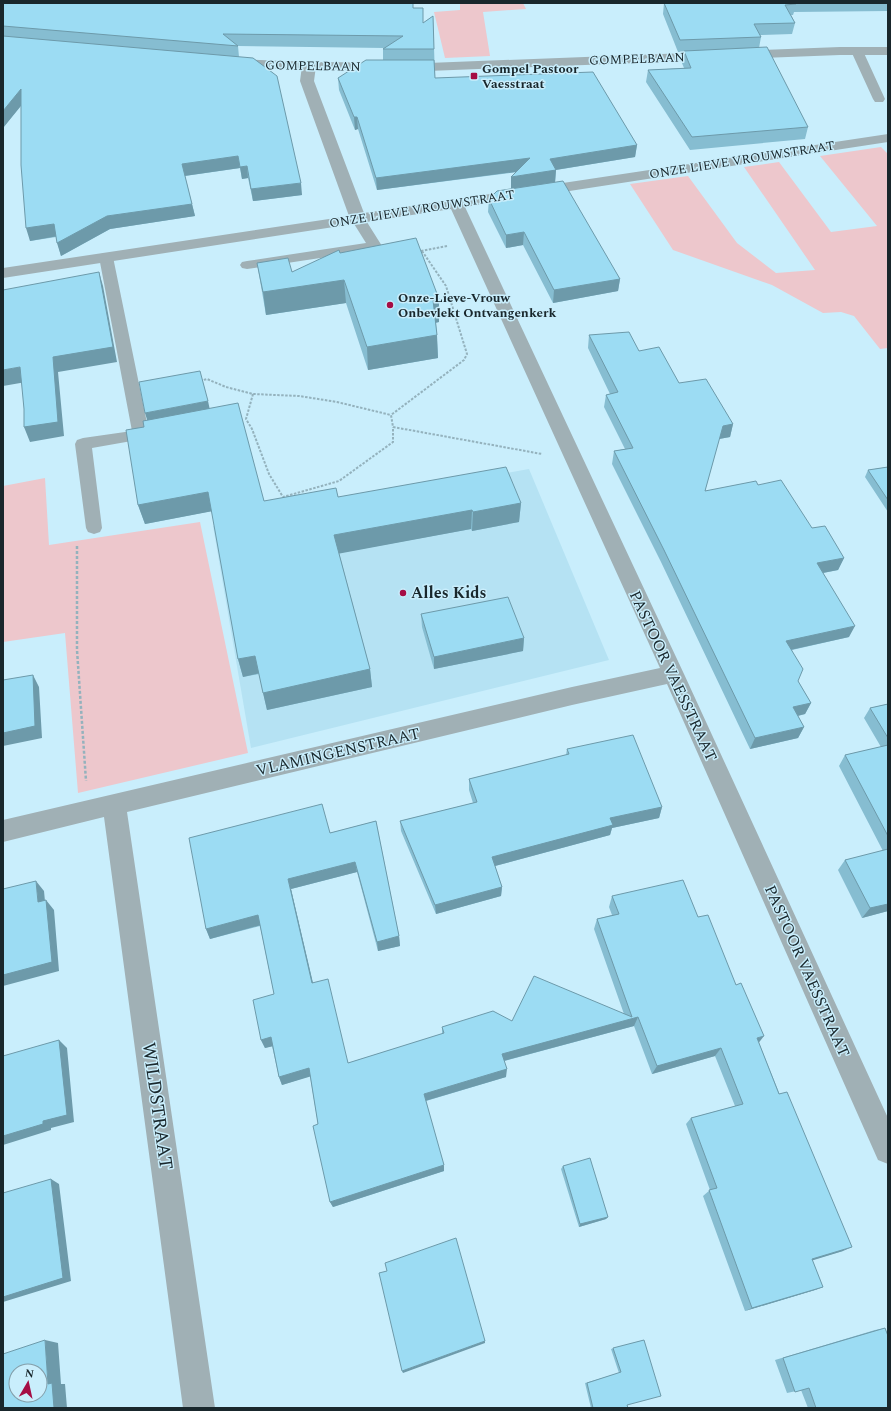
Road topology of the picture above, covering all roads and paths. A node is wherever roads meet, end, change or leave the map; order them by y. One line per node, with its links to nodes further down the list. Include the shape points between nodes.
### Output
1 (857, 51): 2 (street, GOMPELBAAN); 4 (street, GOMPELBAAN, via 428,67); 5 (lane)
2 (888, 51)
3 (220, 62): 4 (street, GOMPELBAAN)
4 (309, 66): 8 (street, via 307,81)
5 (879, 98)
6 (888, 138): 7 (street, ONZE LIEVE VROUWSTRAAT)
7 (456, 203): 8 (street, ONZE LIEVE VROUWSTRAAT); 9 (street, PASTOOR VAESSTRAAT)
8 (358, 219): 10 (lane); 12 (street, ONZE LIEVE VROUWSTRAAT)
9 (473, 241): 11 (path); 23 (street, PASTOOR VAESSTRAAT)
10 (375, 246): 11 (path, via 395,251); 13 (lane)
11 (422, 251): 17 (path, via 446,286 467,354 464,360)
12 (106, 257): 14 (street, ONZE LIEVE VROUWSTRAAT); 22 (lane)
13 (247, 265)
14 (3, 273)
15 (199, 381): 16 (path, via 207,380)
16 (253, 394): 17 (path, via 300,396); 19 (path)
17 (391, 415): 20 (path)
18 (238, 419): 19 (path)
19 (246, 419): 20 (path, via 269,474 283,497 339,481 393,442)
20 (394, 427): 23 (path)
21 (171, 429): 22 (lane)
22 (141, 435): 24 (lane, via 84,444)
23 (575, 461): 25 (street, PASTOOR VAESSTRAAT)
24 (94, 528): 27 (path, via 77,536 77,650)
25 (673, 674): 26 (street, VLAMINGENSTRAAT); 29 (street, PASTOOR VAESSTRAAT)
26 (114, 805): 27 (street, VLAMINGENSTRAAT); 30 (street, WILDSTRAAT)
27 (88, 811): 28 (street, VLAMINGENSTRAAT)
28 (3, 831)
29 (888, 1150)
30 (199, 1408)

